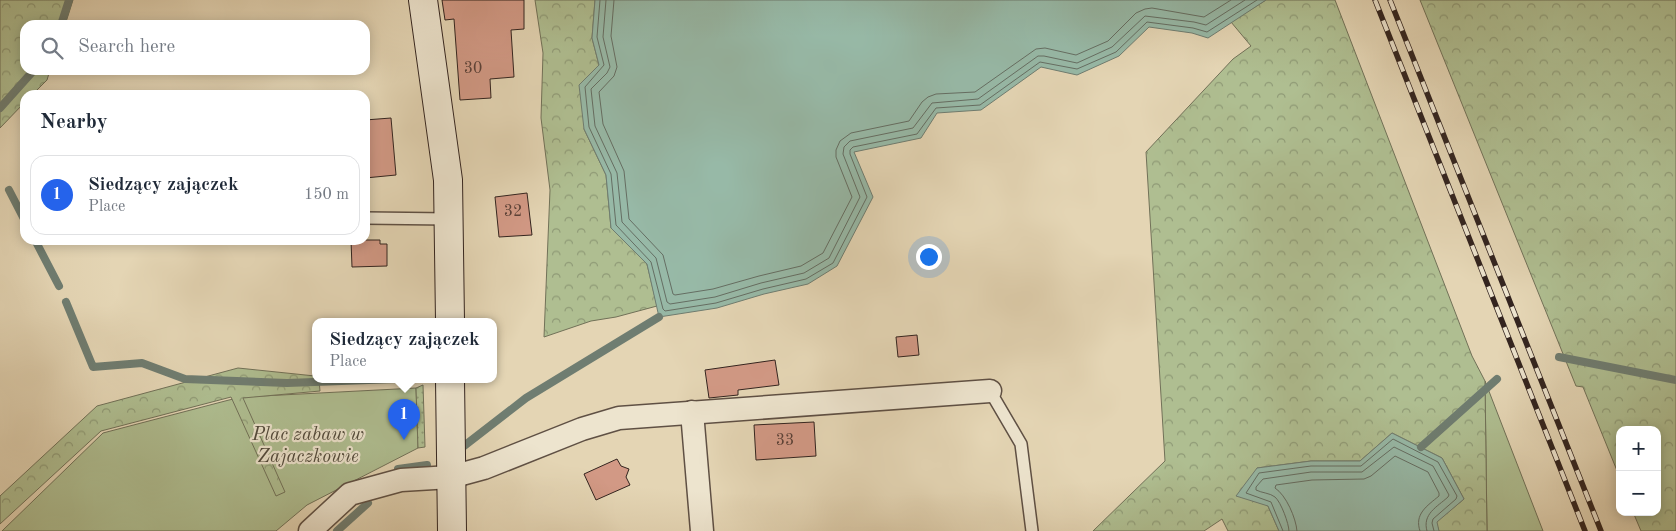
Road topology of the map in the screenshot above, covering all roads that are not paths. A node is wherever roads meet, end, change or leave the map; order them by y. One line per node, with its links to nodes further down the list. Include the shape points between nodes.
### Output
1 (423, 0): 3 (main road, via 448,180)
2 (370, 218): 3 (lane)
3 (449, 219): 4 (main road)
4 (450, 318)
5 (450, 383): 8 (main road)
6 (990, 391): 7 (street); 12 (lane, via 1021,444)
7 (692, 412): 8 (street, via 619,418 582,429 484,468); 11 (street)
8 (451, 476): 9 (street, via 401,480 350,494); 10 (main road)
9 (310, 531)
10 (452, 531)
11 (702, 531)
12 (1032, 531)

